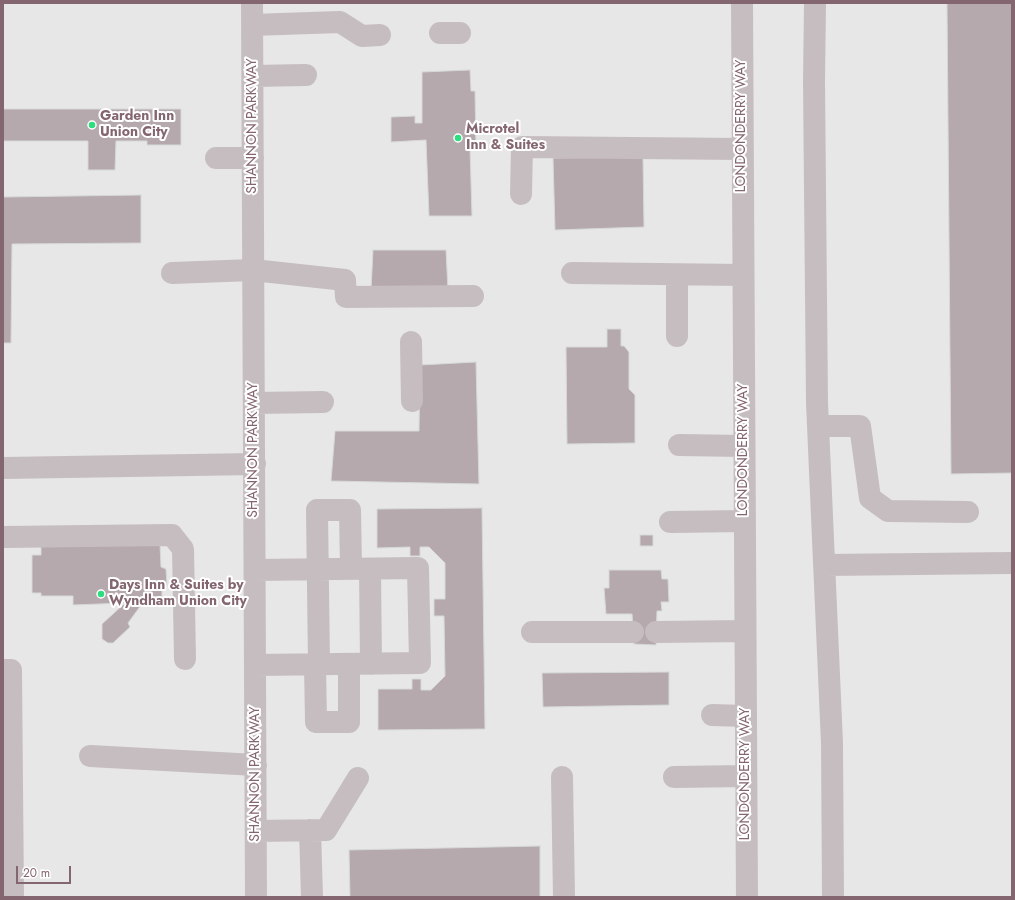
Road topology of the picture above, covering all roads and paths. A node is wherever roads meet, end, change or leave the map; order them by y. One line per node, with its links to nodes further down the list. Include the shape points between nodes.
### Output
1 (252, 3): 4 (street, SHANNON PARKWAY)
2 (742, 3): 8 (street, LONDONDERRY WAY)
3 (815, 3): 23 (street)
4 (252, 25): 5 (street, via 340,22 362,36); 7 (street, SHANNON PARKWAY)
5 (380, 35)
6 (306, 75): 7 (street)
7 (253, 76): 10 (street, SHANNON PARKWAY)
8 (742, 149): 11 (street, via 522,147); 16 (street, LONDONDERRY WAY)
9 (216, 158): 10 (street)
10 (253, 158): 12 (street, SHANNON PARKWAY)
11 (521, 194)
12 (254, 270): 13 (street); 17 (street, via 345,280 346,297); 21 (street, SHANNON PARKWAY)
13 (172, 273)
14 (572, 273): 15 (street)
15 (677, 275): 16 (street); 18 (street)
16 (743, 275): 25 (street, LONDONDERRY WAY)
17 (473, 296)
18 (677, 336)
19 (411, 342): 20 (street)
20 (412, 401)
21 (254, 402): 22 (street); 26 (street, SHANNON PARKWAY)
22 (323, 402)
23 (818, 426): 28 (street, via 860,426 870,498 888,511); 33 (street)
24 (679, 445): 25 (street)
25 (744, 446): 29 (street, LONDONDERRY WAY)
26 (254, 464): 27 (street); 35 (street, SHANNON PARKWAY)
27 (3, 468)
28 (968, 512)
29 (744, 521): 30 (street); 37 (street, LONDONDERRY WAY)
30 (670, 522)
31 (3, 537): 41 (street, via 172,535 183,549)
32 (1012, 563): 33 (street)
33 (824, 565): 62 (street, via 832,743)
34 (360, 569): 36 (street); 36 (street, via 350,510 317,510); 44 (street); 44 (street, via 418,568 420,663)
35 (255, 570): 36 (street); 45 (street, SHANNON PARKWAY)
36 (318, 570): 42 (street)
37 (745, 631): 40 (street); 48 (street, LONDONDERRY WAY)
38 (532, 632): 39 (street)
39 (633, 632)
40 (656, 632)
41 (185, 659)
42 (317, 664): 43 (street); 43 (street, via 316,722 349,722); 45 (street)
43 (349, 664): 44 (street)
44 (372, 664)
45 (255, 665): 50 (street, SHANNON PARKWAY)
46 (3, 670): 57 (street, via 11,670)
47 (712, 715): 48 (street)
48 (745, 716): 52 (street, LONDONDERRY WAY)
49 (90, 756): 50 (street)
50 (256, 765): 56 (street, SHANNON PARKWAY)
51 (674, 776): 52 (street)
52 (746, 776): 61 (street, LONDONDERRY WAY)
53 (562, 777): 60 (street)
54 (358, 778): 55 (street, via 326,830)
55 (310, 830): 56 (street); 59 (street)
56 (256, 832): 58 (street, SHANNON PARKWAY)
57 (13, 897)
58 (256, 897)
59 (312, 897)
60 (564, 897)
61 (747, 897)
62 (833, 897)

